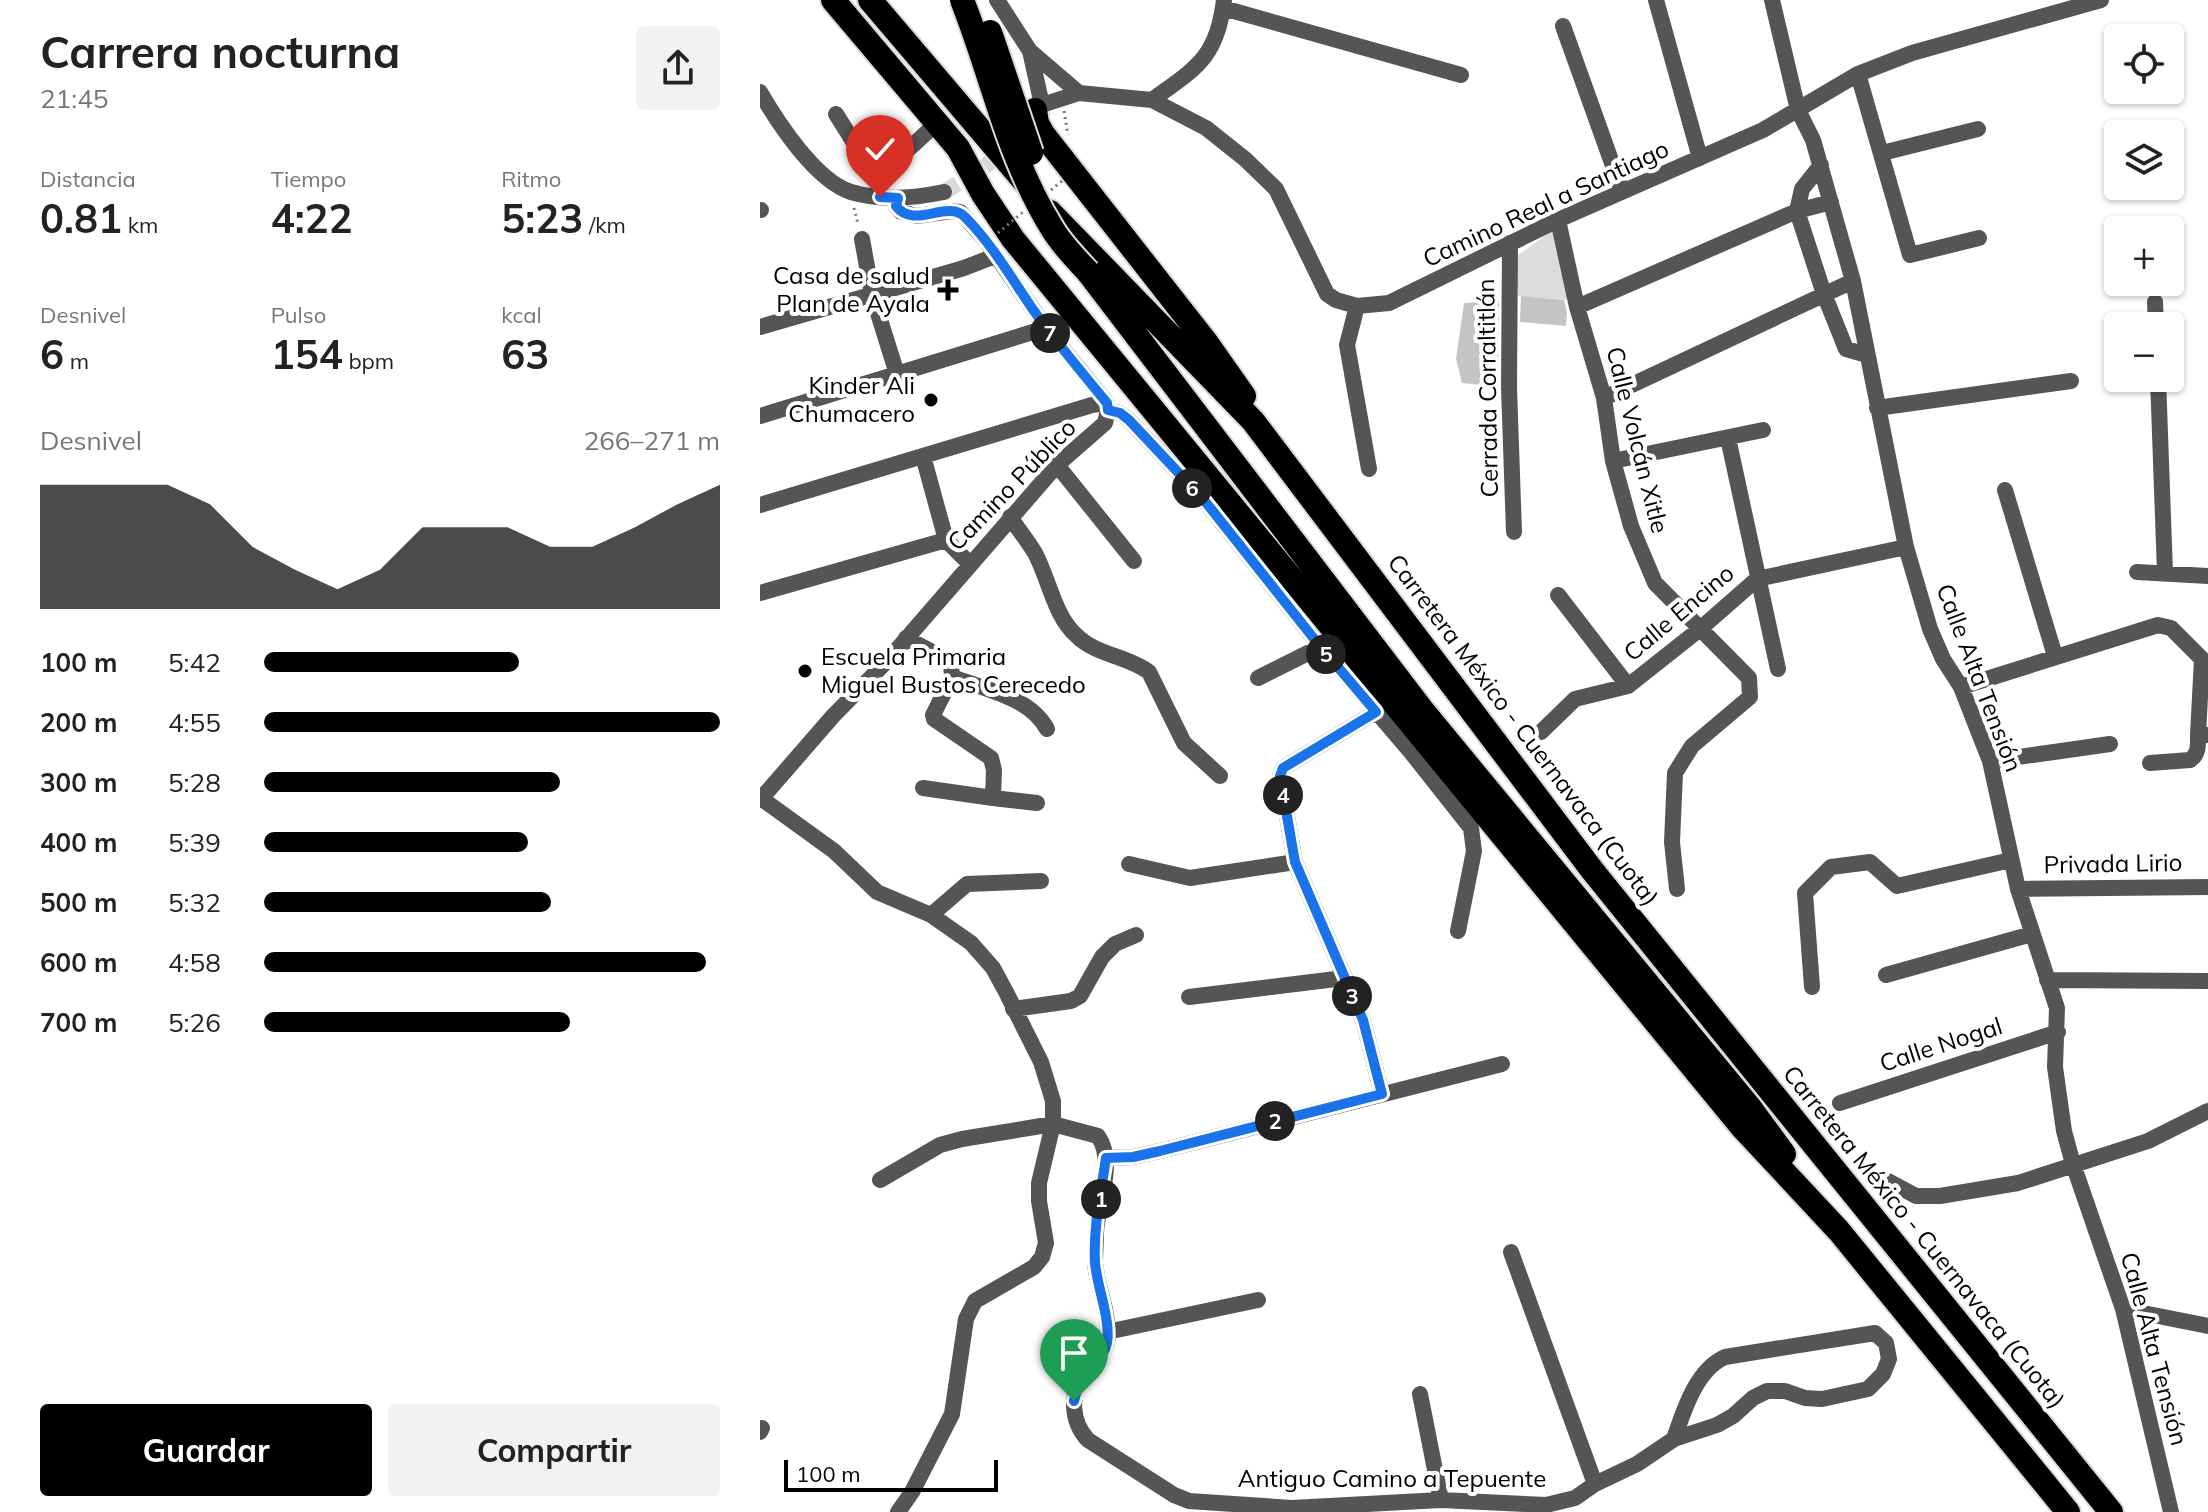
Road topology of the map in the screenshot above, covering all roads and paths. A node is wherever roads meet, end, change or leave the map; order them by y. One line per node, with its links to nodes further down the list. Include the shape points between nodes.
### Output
1 (833, 0): 20 (highway)
2 (870, 0): 54 (highway, Carretera México - Cuernavaca (Cuota), via 1058,222)
3 (962, 0): 25 (highway, bridge, via 998,112)
4 (978, 0): 25 (highway, bridge, via 1005,72)
5 (997, 0): 11 (street)
6 (1656, 0): 23 (street)
7 (1772, 0): 18 (street, Calle Alta Tensión)
8 (2101, 0): 12 (street, Camino Real a Santiago, via 1912,53)
9 (1224, 4): 13 (street); 16 (street, via 1219,33 1206,58)
10 (1563, 26): 26 (street)
11 (1030, 51): 15 (street); 17 (street)
12 (1858, 74): 18 (street, Camino Real a Santiago); 22 (street)
13 (1461, 75)
14 (760, 92): 27 (street, via 795,143)
15 (1079, 93): 16 (street); 17 (street)
16 (1152, 100): 41 (street, via 1206,128 1276,189 1327,294)
17 (1035, 110): 54 (highway, via 1049,143 1242,390)
18 (1798, 110): 23 (street, Camino Real a Santiago); 24 (street, Calle Alta Tensión)
19 (836, 114): 20 (street, via 866,162 880,165 894,160)
20 (937, 123): 127 (highway, via 1013,239 1741,1126)
21 (1978, 129): 22 (street)
22 (1882, 153): 33 (street, via 1910,255)
23 (1700, 158): 26 (street, Camino Real a Santiago)
24 (1821, 165): 30 (street, Calle Alta Tensión); 31 (street, via 1802,189)
25 (1034, 181): 68 (highway); 127 (highway, bridge, via 1054,232 1423,711 1751,1109)
26 (1622, 191): 32 (street, Camino Real a Santiago)
27 (850, 192): 29 (street); 34 (path)
28 (944, 192): 29 (street)
29 (898, 198): 36 (street, via 901,212 917,216 960,212)
30 (1831, 202): 31 (street); 37 (street, Calle Alta Tensión)
31 (1797, 211): 39 (street); 42 (street)
32 (1558, 220): 35 (street, Camino Real a Santiago); 42 (street, Calle Volcán Xitle)
33 (1979, 238)
34 (862, 239): 38 (street)
35 (1510, 243): 41 (street, Camino Real a Santiago, via 1389,303); 65 (street, Cerrada Corraltitlán)
36 (995, 256): 38 (street); 45 (street)
37 (1853, 281): 39 (street); 46 (street, Calle Alta Tensión)
38 (872, 294): 44 (street); 47 (street)
39 (1824, 294): 46 (street, via 1846,349); 50 (street)
40 (2155, 302): 43 (street)
41 (1357, 306): 60 (street, via 1347,345)
42 (1577, 307): 50 (street, Calle Volcán Xitle)
43 (2155, 312)
44 (760, 327)
45 (1046, 328): 47 (street); 51 (street)
46 (1867, 355): 52 (street, Calle Alta Tensión)
47 (897, 374): 53 (street)
48 (2071, 381): 52 (street)
49 (2159, 392): 72 (street)
50 (1604, 398): 58 (street, Calle Volcán Xitle)
51 (1108, 407): 57 (street, via 1092,405); 59 (street, Camino Público, via 1105,423); 79 (street, via 1129,420 1204,500)
52 (1877, 408): 67 (street, Calle Alta Tensión)
53 (760, 416)
54 (1253, 421): 62 (highway, Carretera México - Cuernavaca (Cuota))
55 (1763, 430): 56 (street)
56 (1728, 438): 58 (street); 74 (street)
57 (923, 456): 63 (street); 66 (street)
58 (1613, 461): 77 (street, Calle Volcán Xitle, via 1631,526 1655,583)
59 (1057, 465): 64 (street, Camino Público); 69 (street)
60 (1369, 469)
61 (2005, 490): 80 (street)
62 (1316, 502): 68 (highway); 101 (highway, Carretera México - Cuernavaca (Cuota))
63 (760, 505)
64 (1010, 517): 70 (street, Camino Público); 93 (street, via 1035,552 1065,623 1078,638 1149,672 1184,743)
65 (1514, 532)
66 (946, 540): 70 (street); 75 (street)
67 (1906, 547): 74 (street, Calle Encino); 85 (street, Calle Alta Tensión, via 1930,629)
68 (1310, 553): 101 (highway, via 1420,700 1528,824)
69 (1134, 561)
70 (969, 563): 78 (street, Camino Público)
71 (2137, 572): 72 (street)
72 (2165, 573): 73 (street)
73 (2208, 576)
74 (1757, 579): 77 (street, Calle Encino); 81 (street)
75 (760, 593)
76 (1558, 595): 84 (street)
77 (1700, 629): 84 (street, Calle Encino); 104 (street, Calle Volcán Xitle, via 1749,678 1751,687 1750,697 1692,746 1675,773 1672,842)
78 (906, 638): 82 (street, via 951,662); 96 (street, Camino Público)
79 (1320, 647): 83 (street); 86 (street)
80 (2055, 656): 85 (street); 89 (street, via 2158,625 2171,628 2202,659)
81 (1778, 669)
82 (952, 677): 87 (street, via 1021,703); 95 (street, via 934,719 991,758)
83 (1258, 678)
84 (1628, 686): 88 (street, Calle Encino, via 1575,699)
85 (1961, 687): 91 (street, Calle Alta Tensión)
86 (1376, 712): 99 (street, via 1283,768); 107 (street, via 1471,828 1474,840)
87 (1047, 729)
88 (1541, 732)
89 (2203, 735): 92 (street, via 2190,760)
90 (2110, 744): 91 (street)
91 (1990, 761): 98 (street, Calle Alta Tensión)
92 (2150, 763)
93 (1220, 776)
94 (923, 788): 95 (street)
95 (993, 798): 97 (street)
96 (761, 799): 106 (street, via 834,851 877,892)
97 (1037, 803)
98 (2011, 860): 105 (street, Calle Alta Tensión); 114 (street, via 1897,886 1870,862 1831,867 1805,893)
99 (1295, 862): 100 (street, via 1203,877); 111 (street)
100 (1129, 864)
101 (1592, 870): 142 (highway, Carretera México - Cuernavaca (Cuota))
102 (1041, 881): 106 (street, via 967,884)
103 (2208, 887): 105 (street, Privada Lirio)
104 (1677, 889)
105 (2018, 889): 108 (street, Calle Alta Tensión)
106 (931, 915): 116 (street, via 986,959)
107 (1458, 931)
108 (2032, 934): 110 (street); 112 (street, Calle Alta Tensión)
109 (1136, 935): 116 (street, via 1102,957 1080,996)
110 (1886, 975)
111 (1344, 978): 115 (street); 119 (street, via 1363,1020)
112 (2047, 980): 113 (street); 117 (street, Calle Alta Tensión)
113 (2208, 981)
114 (1812, 987)
115 (1189, 997)
116 (1013, 1009): 122 (street, via 1049,1081)
117 (2058, 1032): 120 (street, Calle Nogal); 124 (street, Calle Alta Tensión, via 2058,1096)
118 (1502, 1064): 119 (street)
119 (1382, 1094): 123 (street, via 1160,1151)
120 (1840, 1103)
121 (2208, 1111): 124 (street, via 2148,1141)
122 (1053, 1124): 123 (street, via 1098,1136); 125 (street, via 940,1145); 140 (street, via 1039,1183 1046,1243 1042,1257 975,1301 966,1319 952,1414)
123 (1106, 1158): 132 (street, via 1095,1264)
124 (2073, 1164): 126 (street, via 2018,1183 1940,1196 1916,1196); 130 (street, Calle Alta Tensión)
125 (880, 1180)
126 (1888, 1181)
127 (1839, 1231): 141 (highway)
128 (1511, 1252): 135 (street)
129 (1258, 1300): 132 (street)
130 (2123, 1309): 131 (street); 143 (street, Calle Alta Tensión)
131 (2208, 1326)
132 (1107, 1332): 137 (street, Antiguo Camino a Tepuente, via 1107,1344 1076,1390 1078,1430 1174,1495)
133 (1420, 1394): 136 (street)
134 (1674, 1439): 134 (street, Antiguo Camino a Tepuente, via 1713,1362 1875,1333 1886,1343 1889,1359 1868,1389 1822,1399 1767,1391 1717,1425); 135 (street, Antiguo Camino a Tepuente)
135 (1595, 1484): 138 (street, Antiguo Camino a Tepuente, via 1575,1498)
136 (1451, 1505): 138 (street, Antiguo Camino a Tepuente); 139 (street, Antiguo Camino a Tepuente)
137 (1252, 1508): 139 (street, Antiguo Camino a Tepuente)
138 (1530, 1508)
139 (1292, 1510)
140 (898, 1512)
141 (2068, 1512)
142 (2111, 1512)
143 (2171, 1512)

